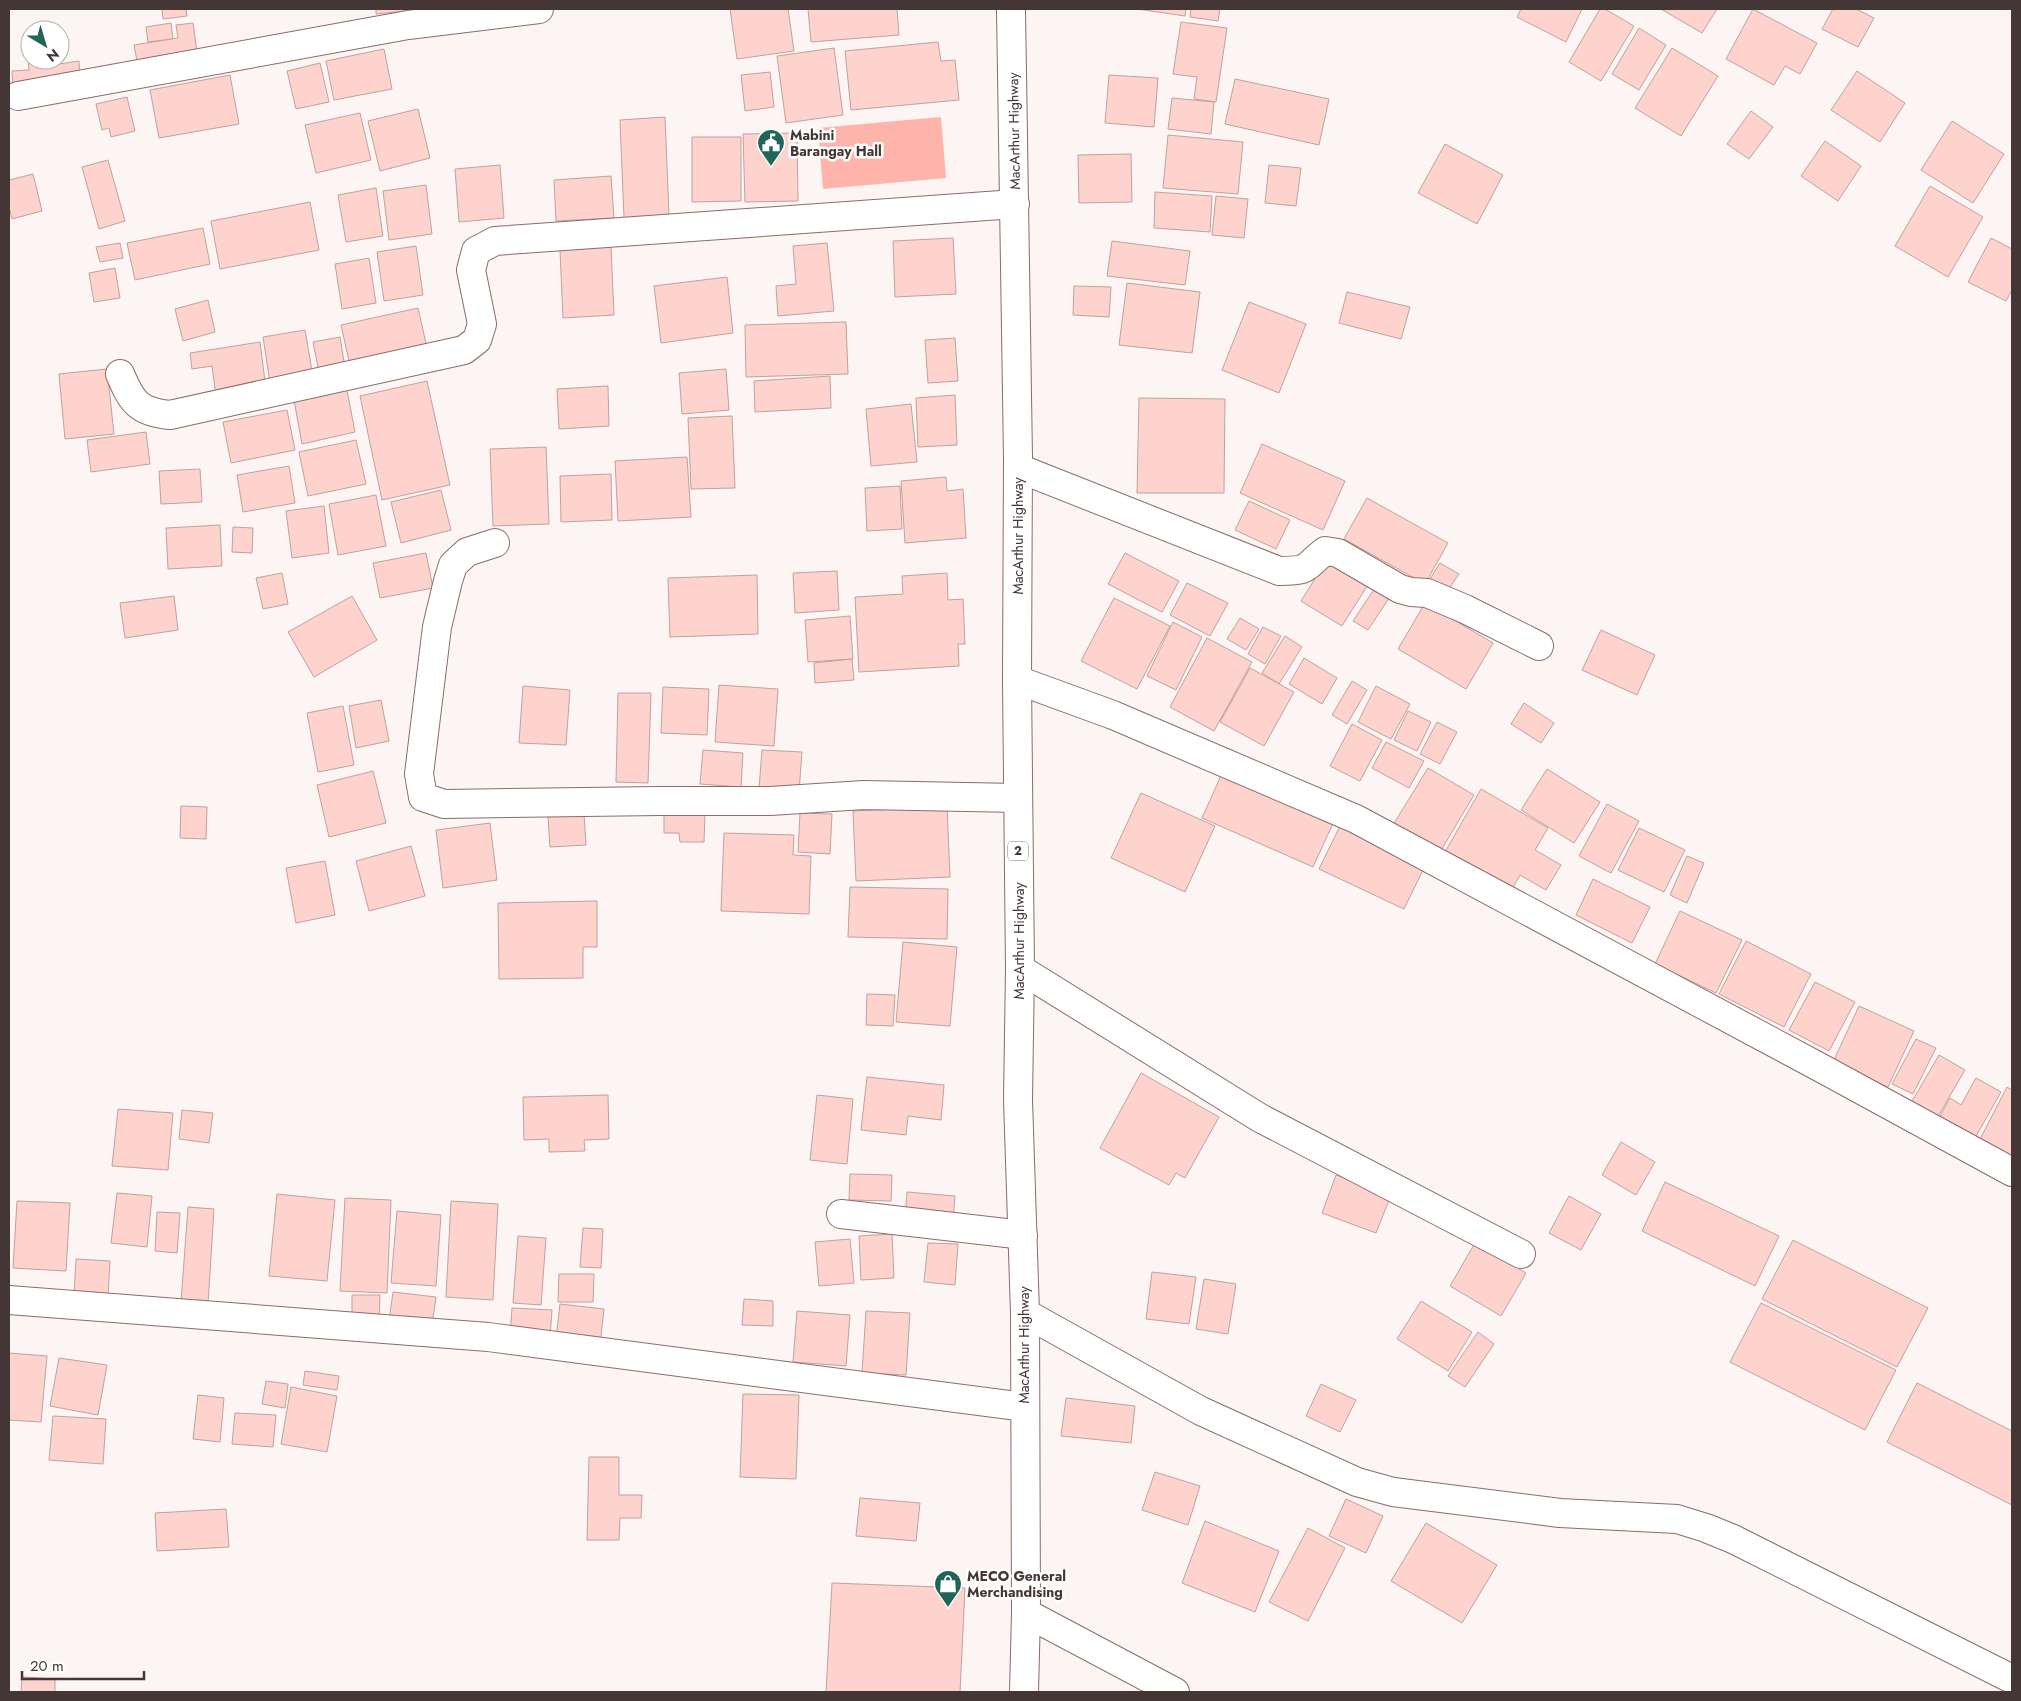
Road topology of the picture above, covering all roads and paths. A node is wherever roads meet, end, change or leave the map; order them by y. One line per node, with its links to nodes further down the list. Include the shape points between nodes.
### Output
1 (538, 9): 3 (main road, via 408,25)
2 (1011, 9): 4 (main road, MacArthur Highway / 2)
3 (18, 96)
4 (1015, 204): 5 (main road, via 495,241 476,251 471,270 482,324 477,340 464,350 170,415 142,408 130,397); 6 (main road, MacArthur Highway / 2)
5 (120, 374)
6 (1018, 468): 8 (main road, via 1279,571 1307,568 1325,551 1338,553 1400,589 1427,593); 9 (main road, MacArthur Highway / 2)
7 (494, 543): 10 (main road, via 468,552 453,565 442,602 419,774 423,796 444,804 770,801 864,794)
8 (1539, 646)
9 (1017, 680): 10 (main road, MacArthur Highway / 2); 12 (main road, via 1113,715 1356,819)
10 (1018, 798): 11 (main road, MacArthur Highway / 2)
11 (1020, 969): 14 (main road, MacArthur Highway / 2, via 1018,1100); 15 (main road, via 1260,1118)
12 (2012, 1172)
13 (841, 1214): 14 (main road)
14 (1023, 1235): 17 (main road, MacArthur Highway / 2)
15 (1521, 1254)
16 (9, 1300): 18 (main road, via 488,1337)
17 (1025, 1313): 18 (main road, MacArthur Highway / 2); 20 (main road, via 1201,1411 1357,1482 1393,1492 1560,1512 1676,1519 1706,1528)
18 (1024, 1407): 19 (main road, MacArthur Highway / 2)
19 (1026, 1613): 21 (main road, MacArthur Highway / 2); 22 (main road)
20 (2012, 1679)
21 (1024, 1692)
22 (1175, 1692)

